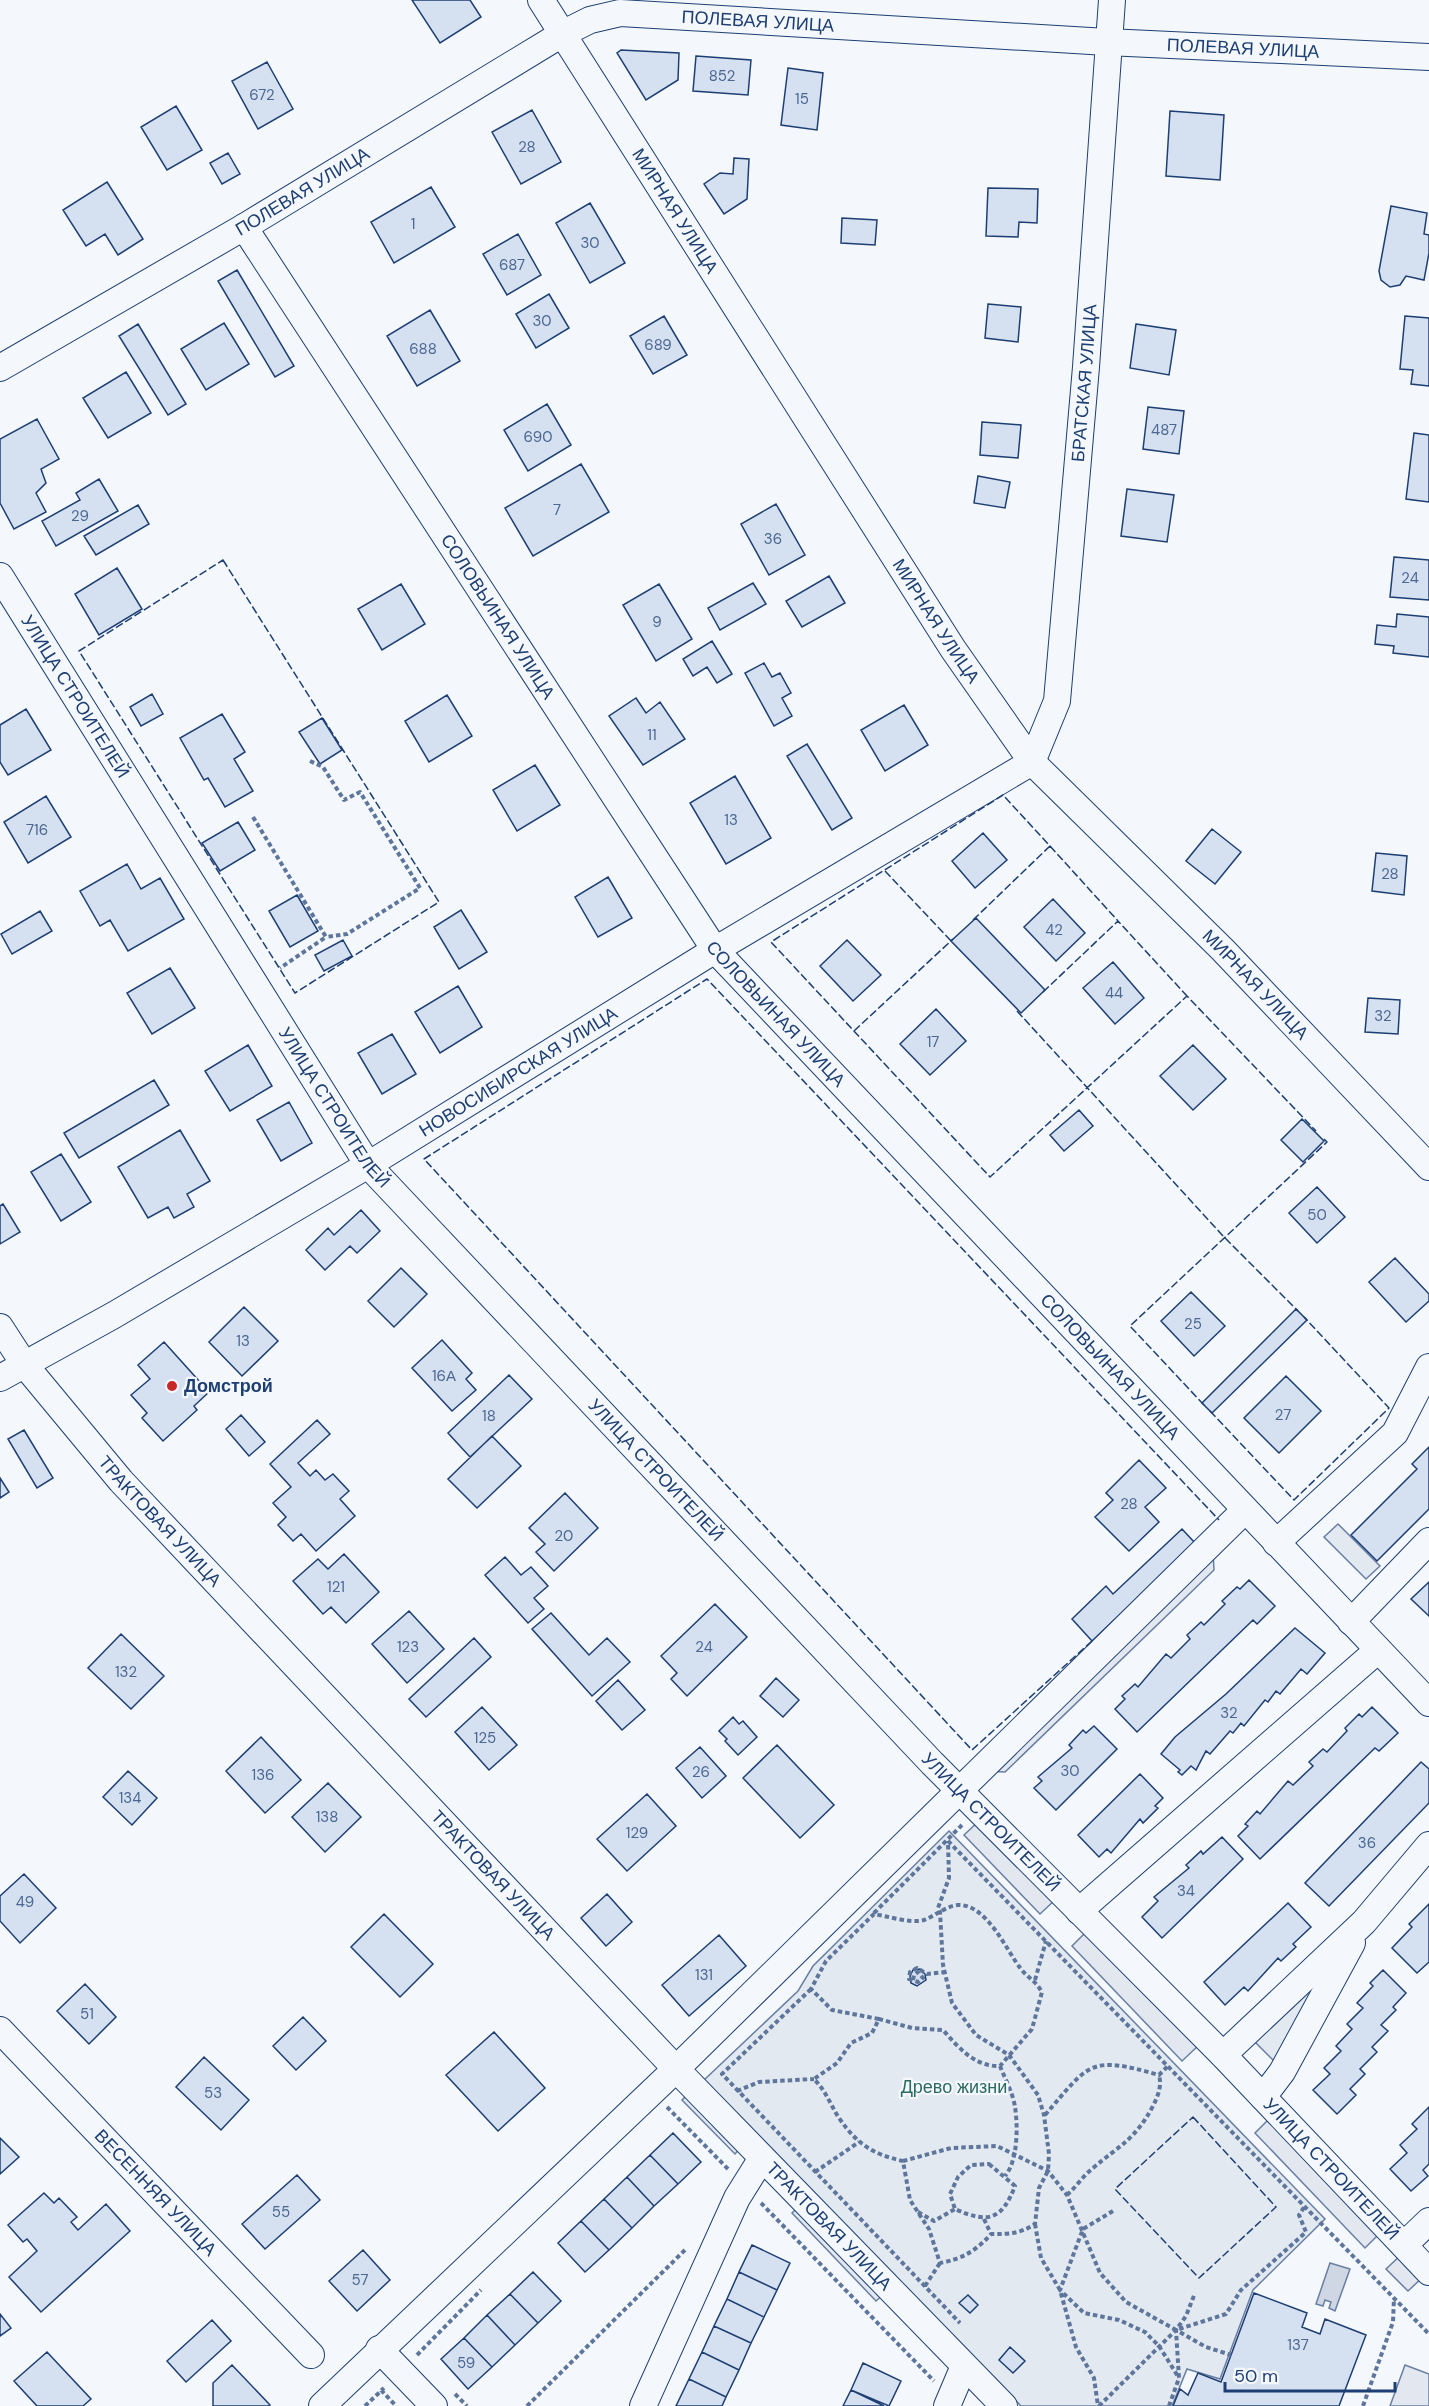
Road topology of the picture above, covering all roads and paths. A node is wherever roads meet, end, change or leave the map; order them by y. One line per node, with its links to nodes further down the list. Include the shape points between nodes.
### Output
1 (542, 0): 3 (street, МИРНАЯ УЛИЦА)
2 (1112, 0): 4 (street, БРАТСКАЯ УЛИЦА)
3 (562, 34): 4 (street, ПОЛЕВАЯ УЛИЦА, via 590,20 620,13); 6 (street, ПОЛЕВАЯ УЛИЦА); 10 (street, МИРНАЯ УЛИЦА, via 953,649)
4 (1107, 42): 5 (street, ПОЛЕВАЯ УЛИЦА); 10 (street, БРАТСКАЯ УЛИЦА, via 1086,367 1057,701)
5 (1429, 57)
6 (244, 227): 7 (street, ПОЛЕВАЯ УЛИЦА); 13 (street, СОЛОВЬИНАЯ УЛИЦА)
7 (0, 368)
8 (0, 576): 15 (street, УЛИЦА СТРОИТЕЛЕЙ)
9 (310, 761): 12 (path, via 323,767 344,801 360,792 420,888 348,934)
10 (1032, 762): 13 (street, НОВОСИБИРСКАЯ УЛИЦА); 16 (street, МИРНАЯ УЛИЦА, via 1222,950)
11 (253, 817): 12 (path)
12 (326, 937): 14 (path)
13 (715, 950): 15 (street, НОВОСИБИРСКАЯ УЛИЦА); 21 (street, СОЛОВЬИНАЯ УЛИЦА)
14 (280, 968)
15 (368, 1165): 18 (street, НОВОСИБИРСКАЯ УЛИЦА); 27 (street, УЛИЦА СТРОИТЕЛЕЙ)
16 (1429, 1167)
17 (0, 1327): 18 (street, ТРАКТОВАЯ УЛИЦА)
18 (24, 1364): 20 (street, НОВОСИБИРСКАЯ УЛИЦА); 45 (street, ТРАКТОВАЯ УЛИЦА, via 121,1481)
19 (1429, 1367): 23 (street, via 1395,1432)
20 (0, 1378)
21 (1245, 1510): 23 (street, СОЛОВЬИНАЯ УЛИЦА); 27 (street)
22 (1429, 1540): 24 (street)
23 (1276, 1544): 24 (street, СОЛОВЬИНАЯ УЛИЦА)
24 (1351, 1622): 25 (street, СОЛОВЬИНАЯ УЛИЦА)
25 (1378, 1650): 26 (street, СОЛОВЬИНАЯ УЛИЦА); 30 (street)
26 (1424, 1687)
27 (958, 1789): 30 (street, УЛИЦА СТРОИТЕЛЕЙ); 45 (street)
28 (948, 1840): 31 (path, via 949,1878); 32 (path); 34 (path)
29 (1429, 1845): 33 (street)
30 (1079, 1911): 42 (street, УЛИЦА СТРОИТЕЛЕЙ)
31 (939, 1912): 32 (path, via 922,1921); 35 (path); 37 (path, via 958,1905 976,1909 1002,1939 1022,1971)
32 (874, 1914): 38 (path, via 825,1961)
33 (1364, 1922): 42 (street); 49 (street, via 1282,2072)
34 (1046, 1940): 37 (path); 44 (path)
35 (945, 1972): 36 (path, via 927,1974 917,1968 909,1975); 41 (path, via 952,2003 976,2035)
36 (913, 1980)
37 (1035, 1980): 41 (path, via 1042,1992 1032,2029)
38 (811, 1989): 39 (path, via 832,2010); 48 (path, via 722,2074)
39 (879, 2019): 43 (path, via 912,2028 943,2030 961,2050 987,2067); 47 (path, via 872,2033 851,2043 837,2063)
40 (0, 2030): 83 (street, ВЕСЕННЯЯ УЛИЦА)
41 (1009, 2055): 43 (path); 51 (path, via 1038,2095)
42 (1223, 2055): 49 (street, УЛИЦА СТРОИТЕЛЕЙ)
43 (1000, 2066): 53 (path, via 1015,2106)
44 (1168, 2066): 46 (path); 61 (path)
45 (676, 2069): 54 (street, ТРАКТОВАЯ УЛИЦА); 82 (street)
46 (1159, 2075): 51 (path, via 1130,2066 1097,2064 1081,2074); 60 (path, via 1157,2097 1142,2127)
47 (814, 2079): 48 (path, via 759,2082); 52 (path)
48 (737, 2091): 57 (path)
49 (1263, 2097): 70 (street, УЛИЦА СТРОИТЕЛЕЙ)
50 (667, 2106): 59 (path)
51 (1044, 2115): 56 (path)
52 (859, 2142): 55 (path, via 878,2155); 57 (path)
53 (1014, 2152): 55 (path, via 997,2146 951,2148); 56 (path); 58 (path, via 1011,2170)
54 (762, 2158): 59 (street); 85 (street, ТРАКТОВАЯ УЛИЦА)
55 (903, 2161): 64 (path, via 910,2200)
56 (1048, 2171): 60 (path); 67 (path, via 1039,2188)
57 (815, 2172): 74 (path)
58 (1005, 2176): 62 (path, via 989,2164 970,2165 950,2194); 65 (path, via 1015,2186 1009,2201 999,2214)
59 (745, 2186): 88 (path); 93 (street)
60 (1067, 2195): 68 (path)
61 (1305, 2206): 77 (path); 79 (path, via 1299,2215 1306,2232 1242,2290 1226,2314)
62 (954, 2209): 64 (path, via 934,2221); 65 (path)
63 (1113, 2211): 68 (path)
64 (918, 2212): 72 (path, via 929,2229)
65 (984, 2218): 69 (path)
66 (1429, 2221): 70 (street)
67 (1035, 2224): 69 (path, via 1025,2231); 75 (path, via 1041,2258)
68 (1083, 2229): 75 (path); 79 (path, via 1100,2273 1126,2302)
69 (991, 2234): 72 (path, via 958,2260)
70 (1404, 2245): 73 (street, УЛИЦА СТРОИТЕЛЕЙ)
71 (688, 2247): 89 (path)
72 (940, 2263): 74 (path)
73 (1429, 2272)
74 (925, 2286): 78 (path)
75 (1060, 2290): 81 (path, via 1084,2313 1119,2320 1145,2332); 95 (path, via 1076,2347 1094,2378)
76 (1195, 2293): 79 (path)
77 (1394, 2298): 80 (path); 97 (path, via 1393,2322)
78 (961, 2324)
79 (1176, 2330): 81 (path); 84 (path, via 1206,2347); 86 (path)
80 (1429, 2334)
81 (1159, 2346): 86 (path); 95 (path)
82 (379, 2349): 90 (street); 92 (street)
83 (312, 2355)
84 (1231, 2355)
85 (964, 2366): 88 (street); 94 (street, ТРАКТОВАЯ УЛИЦА)
86 (1179, 2378): 96 (path)
87 (381, 2390): 91 (path)
88 (943, 2396)
89 (531, 2405)
90 (322, 2406)
91 (396, 2406)
92 (434, 2406)
93 (644, 2406)
94 (1004, 2406)
95 (1099, 2406)
96 (1169, 2406)
97 (1363, 2406)

